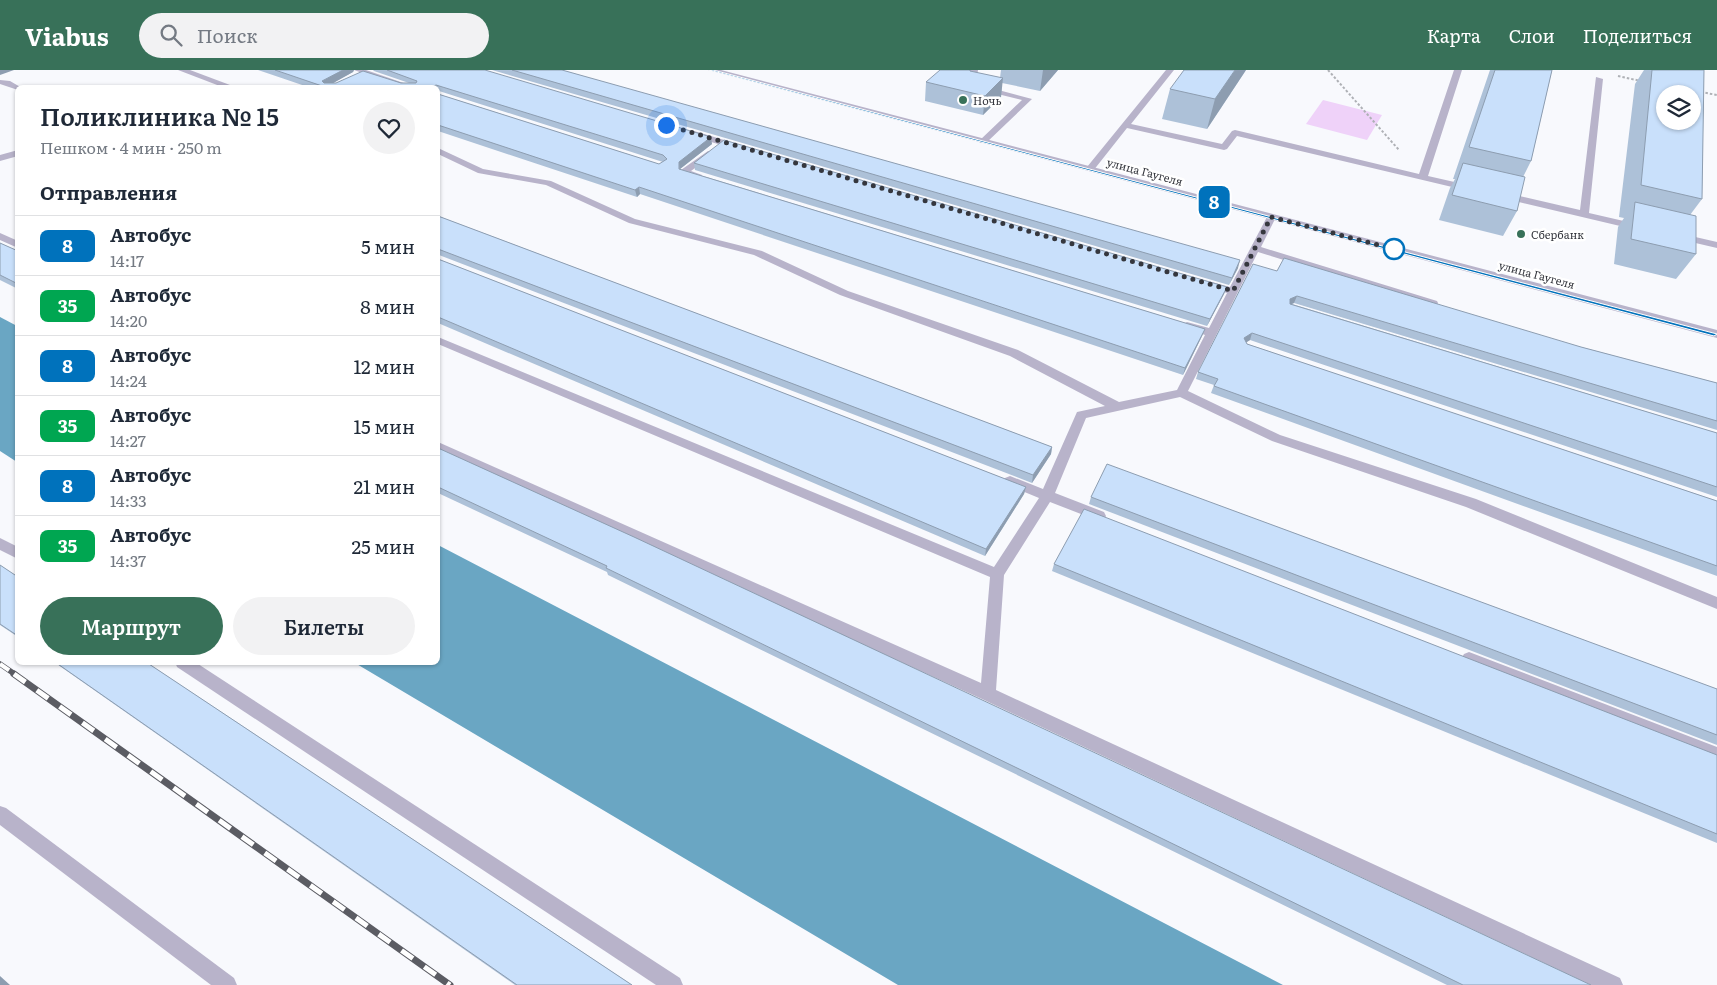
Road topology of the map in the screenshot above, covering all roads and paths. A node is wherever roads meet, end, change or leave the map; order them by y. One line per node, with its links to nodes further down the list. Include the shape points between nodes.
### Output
1 (182, 70): 13 (street)
2 (712, 70): 20 (street, улица Гаугеля)
3 (965, 70): 7 (street)
4 (1170, 70): 18 (street)
5 (1328, 70): 27 (path)
6 (1458, 70): 27 (street)
7 (976, 71): 20 (street, via 972,85 1028,99)
8 (362, 72): 14 (street)
9 (1614, 76): 11 (path)
10 (1599, 79): 29 (street)
11 (1642, 81)
12 (0, 82): 15 (street)
13 (225, 85)
14 (404, 85)
15 (15, 87)
16 (1701, 93): 17 (path)
17 (1717, 96)
18 (1125, 124): 26 (street); 27 (street, via 1224,147 1235,133)
19 (684, 131): 21 (street)
20 (983, 141): 26 (street, улица Гаугеля)
21 (722, 142): 22 (street); 28 (street, via 684,172)
22 (751, 150)
23 (440, 152): 45 (street, via 480,171 548,183 632,221 758,253 844,293 1014,352)
24 (15, 154): 25 (street)
25 (0, 158)
26 (1090, 169): 30 (street, улица Гаугеля)
27 (1423, 177): 29 (street)
28 (712, 181)
29 (1584, 214): 31 (street)
30 (1271, 217): 36 (street); 42 (street, улица Гаугеля)
31 (1650, 230)
32 (1669, 234): 35 (street)
33 (0, 236): 34 (lane)
34 (15, 244)
35 (1717, 245)
36 (1256, 248): 38 (street); 39 (street)
37 (1196, 280): 38 (street)
38 (1233, 291): 41 (street)
39 (1444, 306)
40 (1174, 321): 41 (street)
41 (1212, 332): 44 (street)
42 (1717, 334)
43 (440, 341): 52 (street)
44 (1181, 393): 45 (street); 53 (street, via 1276,438 1471,503)
45 (1118, 408): 48 (street, via 1082,415)
46 (440, 447): 56 (street)
47 (1001, 478): 48 (street)
48 (1047, 496): 49 (street); 52 (street)
49 (1112, 521)
50 (0, 543): 51 (street)
51 (15, 552)
52 (998, 574): 56 (street)
53 (1717, 603)
54 (1456, 654): 57 (street)
55 (187, 665): 60 (street)
56 (988, 694): 61 (street)
57 (1717, 755)
58 (0, 814): 59 (street)
59 (227, 985)
60 (673, 985)
61 (1613, 985)

